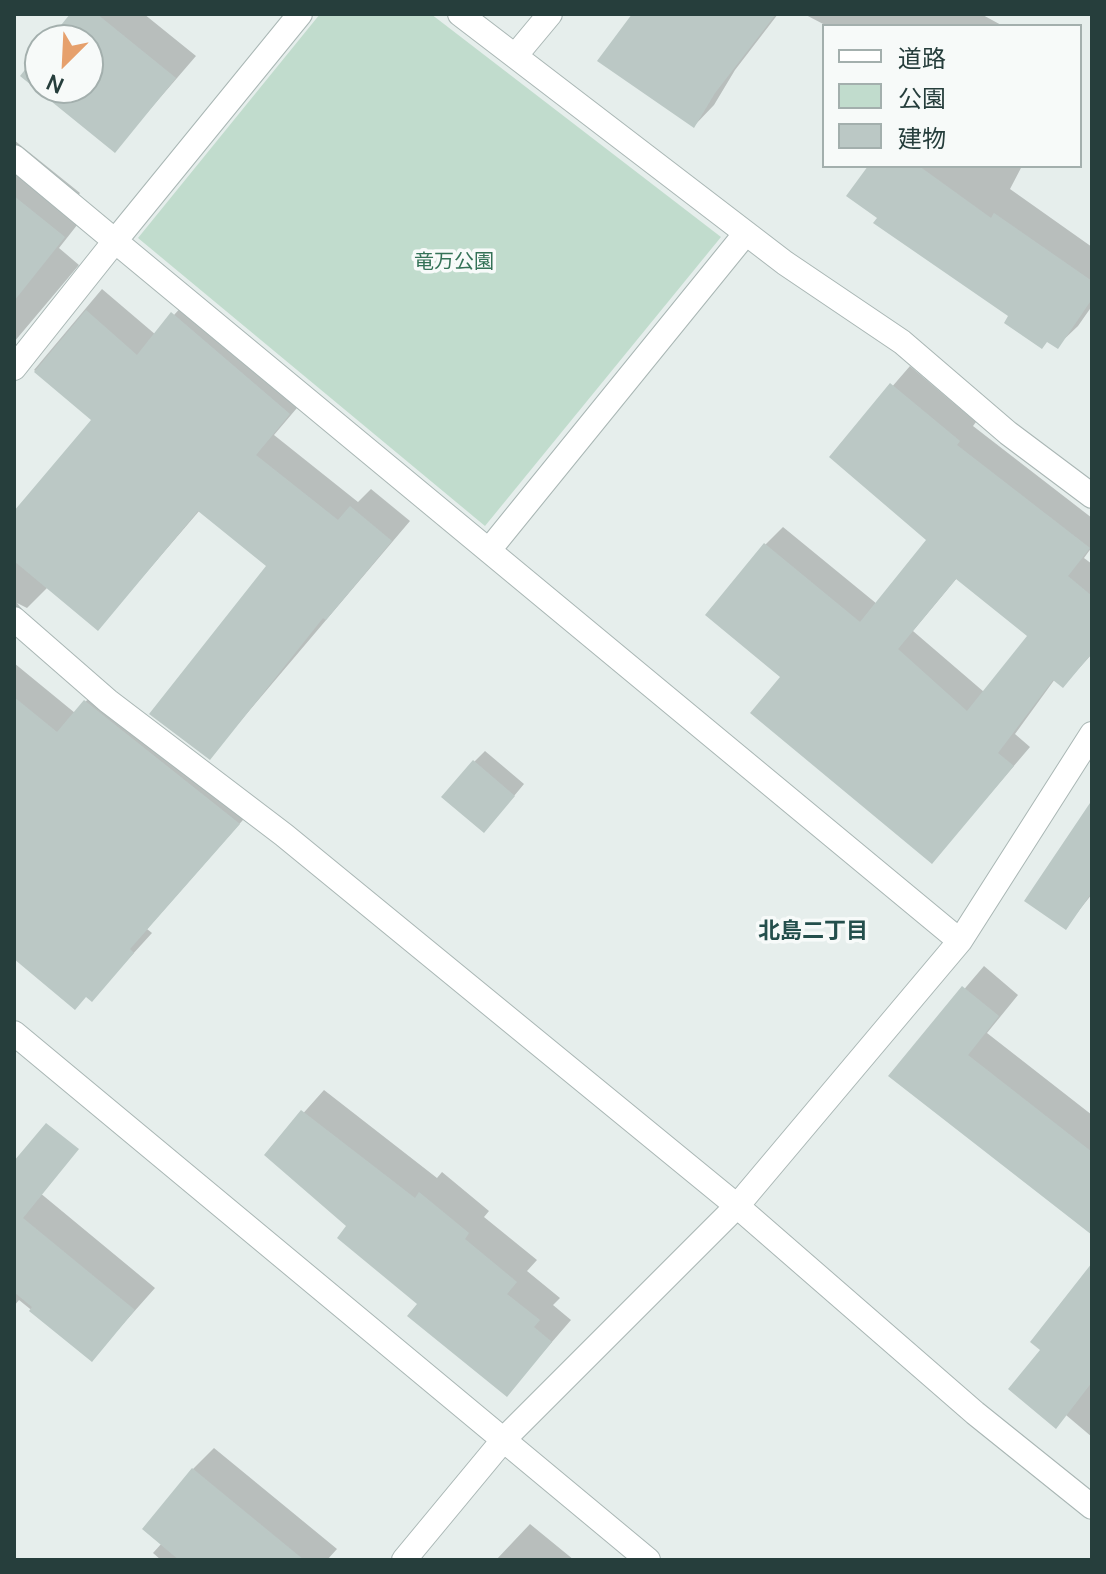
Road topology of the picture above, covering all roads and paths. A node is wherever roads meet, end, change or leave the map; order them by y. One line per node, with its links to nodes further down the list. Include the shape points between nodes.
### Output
1 (300, 14): 7 (street)
2 (460, 14): 4 (street)
3 (550, 14): 4 (street)
4 (515, 56): 6 (street)
5 (14, 157): 7 (street)
6 (746, 233): 9 (street, via 902,342); 10 (street)
7 (115, 241): 8 (street); 10 (street)
8 (14, 368)
9 (1092, 496)
10 (489, 550): 13 (street)
11 (14, 619): 15 (street, via 108,701 284,835)
12 (1092, 734): 13 (street)
13 (960, 941): 15 (street)
14 (14, 1033): 16 (street)
15 (737, 1206): 16 (street); 17 (street)
16 (505, 1438): 18 (street); 19 (street)
17 (1092, 1507)
18 (404, 1560)
19 (648, 1560)

